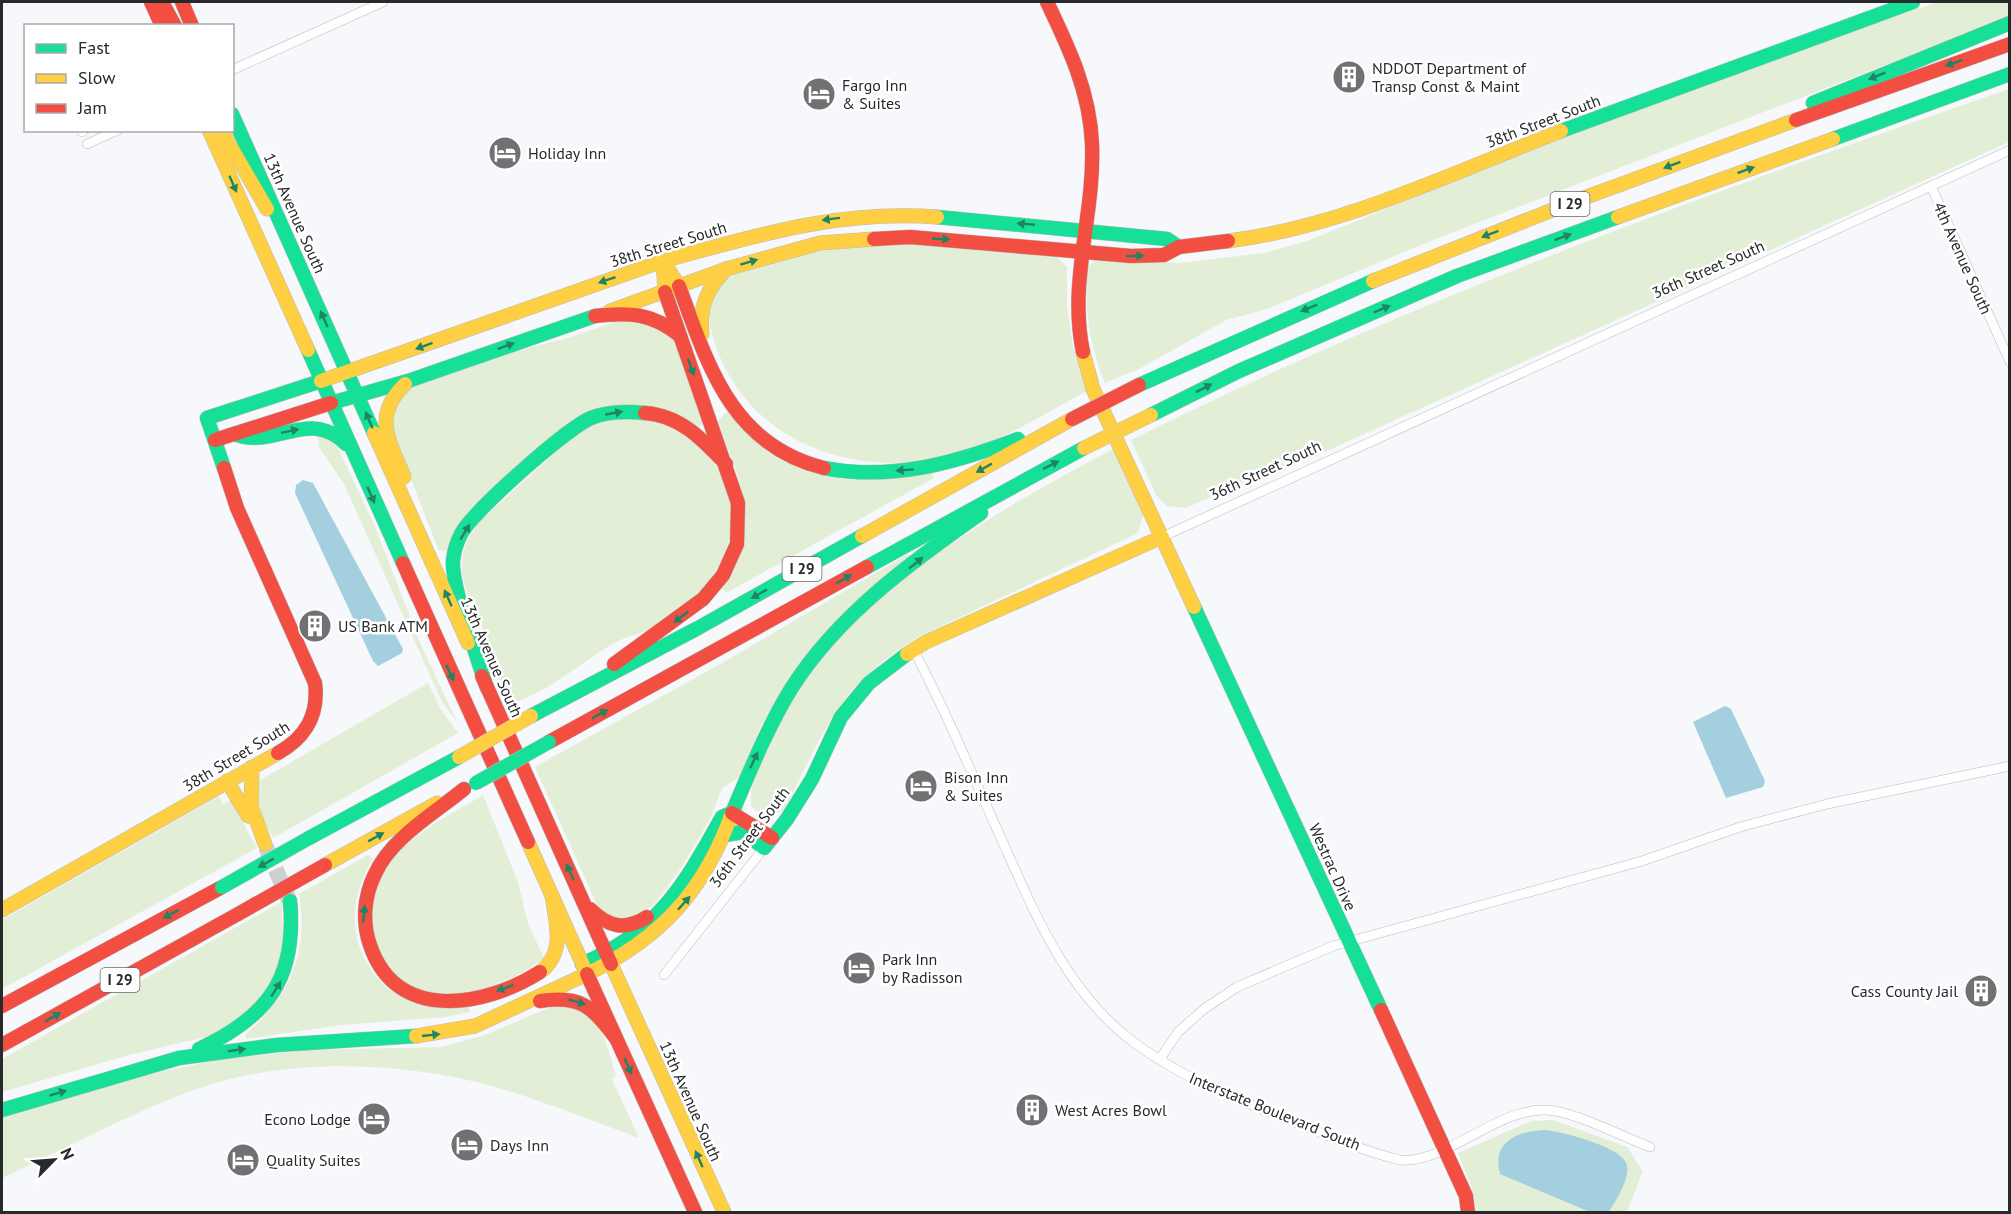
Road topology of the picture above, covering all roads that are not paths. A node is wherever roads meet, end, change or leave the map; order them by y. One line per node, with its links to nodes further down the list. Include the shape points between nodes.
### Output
1 (151, 2): 9 (main road)
2 (162, 2): 10 (main road)
3 (182, 2): 11 (main road)
4 (383, 2): 13 (street)
5 (1047, 2): 23 (main road, Westrac Drive, via 1077,69 1091,126)
6 (1913, 2): 7 (main road, 38th Street South)
7 (1896, 4): 24 (main road, 38th Street South, via 1761,59 1322,223 1268,236)
8 (2010, 23): 21 (main road, one-way to 21, via 1811,103)
9 (161, 24)
10 (174, 24)
11 (191, 24)
12 (2010, 44): 21 (main road, I 29, one-way to 21)
13 (234, 69)
14 (2010, 74): 45 (main road, I 29, one-way to 14, bridge, via 1239,371 1457,276)
15 (234, 118): 25 (main road, 13th Avenue South)
16 (114, 132): 19 (street)
17 (210, 132): 36 (main road, one-way to 36)
18 (222, 132): 25 (main road)
19 (87, 144)
20 (2010, 150): 22 (street, 36th Street South)
21 (1706, 152): 40 (main road, I 29, one-way to 40, bridge, via 1434,256 1228,342)
22 (1930, 186): 34 (street, 4th Avenue South); 46 (street, 36th Street South)
23 (1084, 230): 24 (main road, 38th Street South, via 1167,239); 26 (main road, Westrac Drive); 27 (main road, 38th Street South, one-way to 27, via 900,214 864,215 783,228)
24 (1179, 247): 26 (main road, 38th Street South, one-way to 24, via 1164,255)
25 (293, 250): 35 (main road, 13th Avenue South, one-way to 25)
26 (1081, 251): 28 (main road, 38th Street South, one-way to 26, via 820,243 910,237); 46 (main road, Westrac Drive, via 1077,290 1079,337 1087,372)
27 (663, 261): 29 (main road); 30 (main road); 35 (main road, 38th Street South, one-way to 35)
28 (726, 269): 29 (main road, 38th Street South); 33 (main road, via 707,288 702,305)
29 (679, 286): 30 (main road, 38th Street South); 33 (main road)
30 (665, 291): 31 (main road, 38th Street South); 32 (main road)
31 (595, 316): 32 (main road, via 648,314); 37 (main road, 38th Street South, one-way to 31)
32 (680, 334): 44 (main road, one-way to 44)
33 (705, 356): 40 (main road, one-way to 33, via 954,462 923,468 821,468 790,455 751,428 725,397)
34 (2010, 362)
35 (348, 372): 36 (main road, 38th Street South); 38 (main road, 13th Avenue South)
36 (321, 381): 39 (main road); 42 (main road, 38th Street South, via 207,418)
37 (408, 381): 38 (main road, 38th Street South); 47 (main road, via 389,399 383,419)
38 (359, 396): 39 (main road, 38th Street South); 47 (main road, 13th Avenue South, one-way to 38)
39 (331, 403): 41 (main road, 38th Street South); 43 (main road)
40 (1066, 421): 50 (main road, I 29, one-way to 50)
41 (234, 434): 42 (main road, 38th Street South); 43 (main road, one-way to 43, via 250,439 298,429 325,429 342,439)
42 (215, 440): 52 (main road, 38th Street South, via 237,508 315,684 318,699 309,729 285,749)
43 (354, 456): 60 (main road, one-way to 60)
44 (726, 464): 49 (main road, one-way to 44, via 457,587 453,560 461,534 477,514 570,430 591,418 619,411 650,412 674,420 696,433); 50 (main road, one-way to 50, via 738,503 737,544 723,575 704,599)
45 (1021, 480): 54 (main road, I 29, one-way to 45, bridge); 55 (main road, one-way to 45, via 779,711 834,635)
46 (1162, 537): 48 (main road, 36th Street South); 65 (main road, Westrac Drive)
47 (427, 552): 49 (main road, 13th Avenue South, one-way to 47)
48 (913, 649): 58 (main road, 36th Street South, via 869,682 841,717 812,779); 74 (street, Interstate Boulevard South, via 1051,944 1089,999 1134,1043)
49 (487, 688): 62 (main road, 13th Avenue South, one-way to 49)
50 (585, 688): 70 (main road, I 29, one-way to 70, bridge)
51 (2008, 766): 65 (street, via 1770,819 1642,861)
52 (252, 767): 53 (main road, 38th Street South); 56 (main road, via 248,802)
53 (227, 781): 56 (main road); 64 (main road, 38th Street South)
54 (470, 786): 60 (main road, one-way to 54, via 558,941 554,958 522,982 480,997 440,1002 397,986 381,969 363,926 366,897 375,871 397,845); 72 (main road, I 29, one-way to 54, bridge)
55 (732, 813): 57 (main road); 58 (main road); 63 (main road, via 722,817)
56 (255, 827): 59 (main road)
57 (725, 835): 58 (main road, via 742,832); 66 (main road, one-way to 57, via 638,948 683,905 707,875)
58 (768, 843): 68 (street, 36th Street South)
59 (264, 844)
60 (552, 896): 67 (main road)
61 (290, 901): 73 (main road, one-way to 61, via 241,1028 271,997 290,958)
62 (582, 901): 63 (main road, via 603,921 627,928); 66 (main road, 13th Avenue South)
63 (666, 903): 66 (main road)
64 (2, 910)
65 (1349, 941): 74 (street, via 1237,987 1178,1032); 77 (main road, Westrac Drive)
66 (609, 959): 67 (main road); 79 (main road, 13th Avenue South, one-way to 66)
67 (585, 969): 69 (main road); 71 (main road)
68 (664, 975)
69 (525, 1004): 71 (main road, one-way to 71, via 556,998 585,1003); 73 (main road, one-way to 69, via 277,1045 434,1035 475,1026)
70 (2, 1006)
71 (615, 1037): 78 (main road, one-way to 78)
72 (2, 1045)
73 (179, 1058): 75 (main road, one-way to 73)
74 (1160, 1059): 77 (street, Interstate Boulevard South, via 1221,1092 1388,1157 1409,1161)
75 (2, 1110)
76 (1650, 1147): 77 (street, Interstate Boulevard South, via 1547,1110 1508,1118)
77 (1445, 1148): 80 (main road, Westrac Drive, via 1466,1196)
78 (694, 1210)
79 (724, 1212)
80 (1468, 1212)

